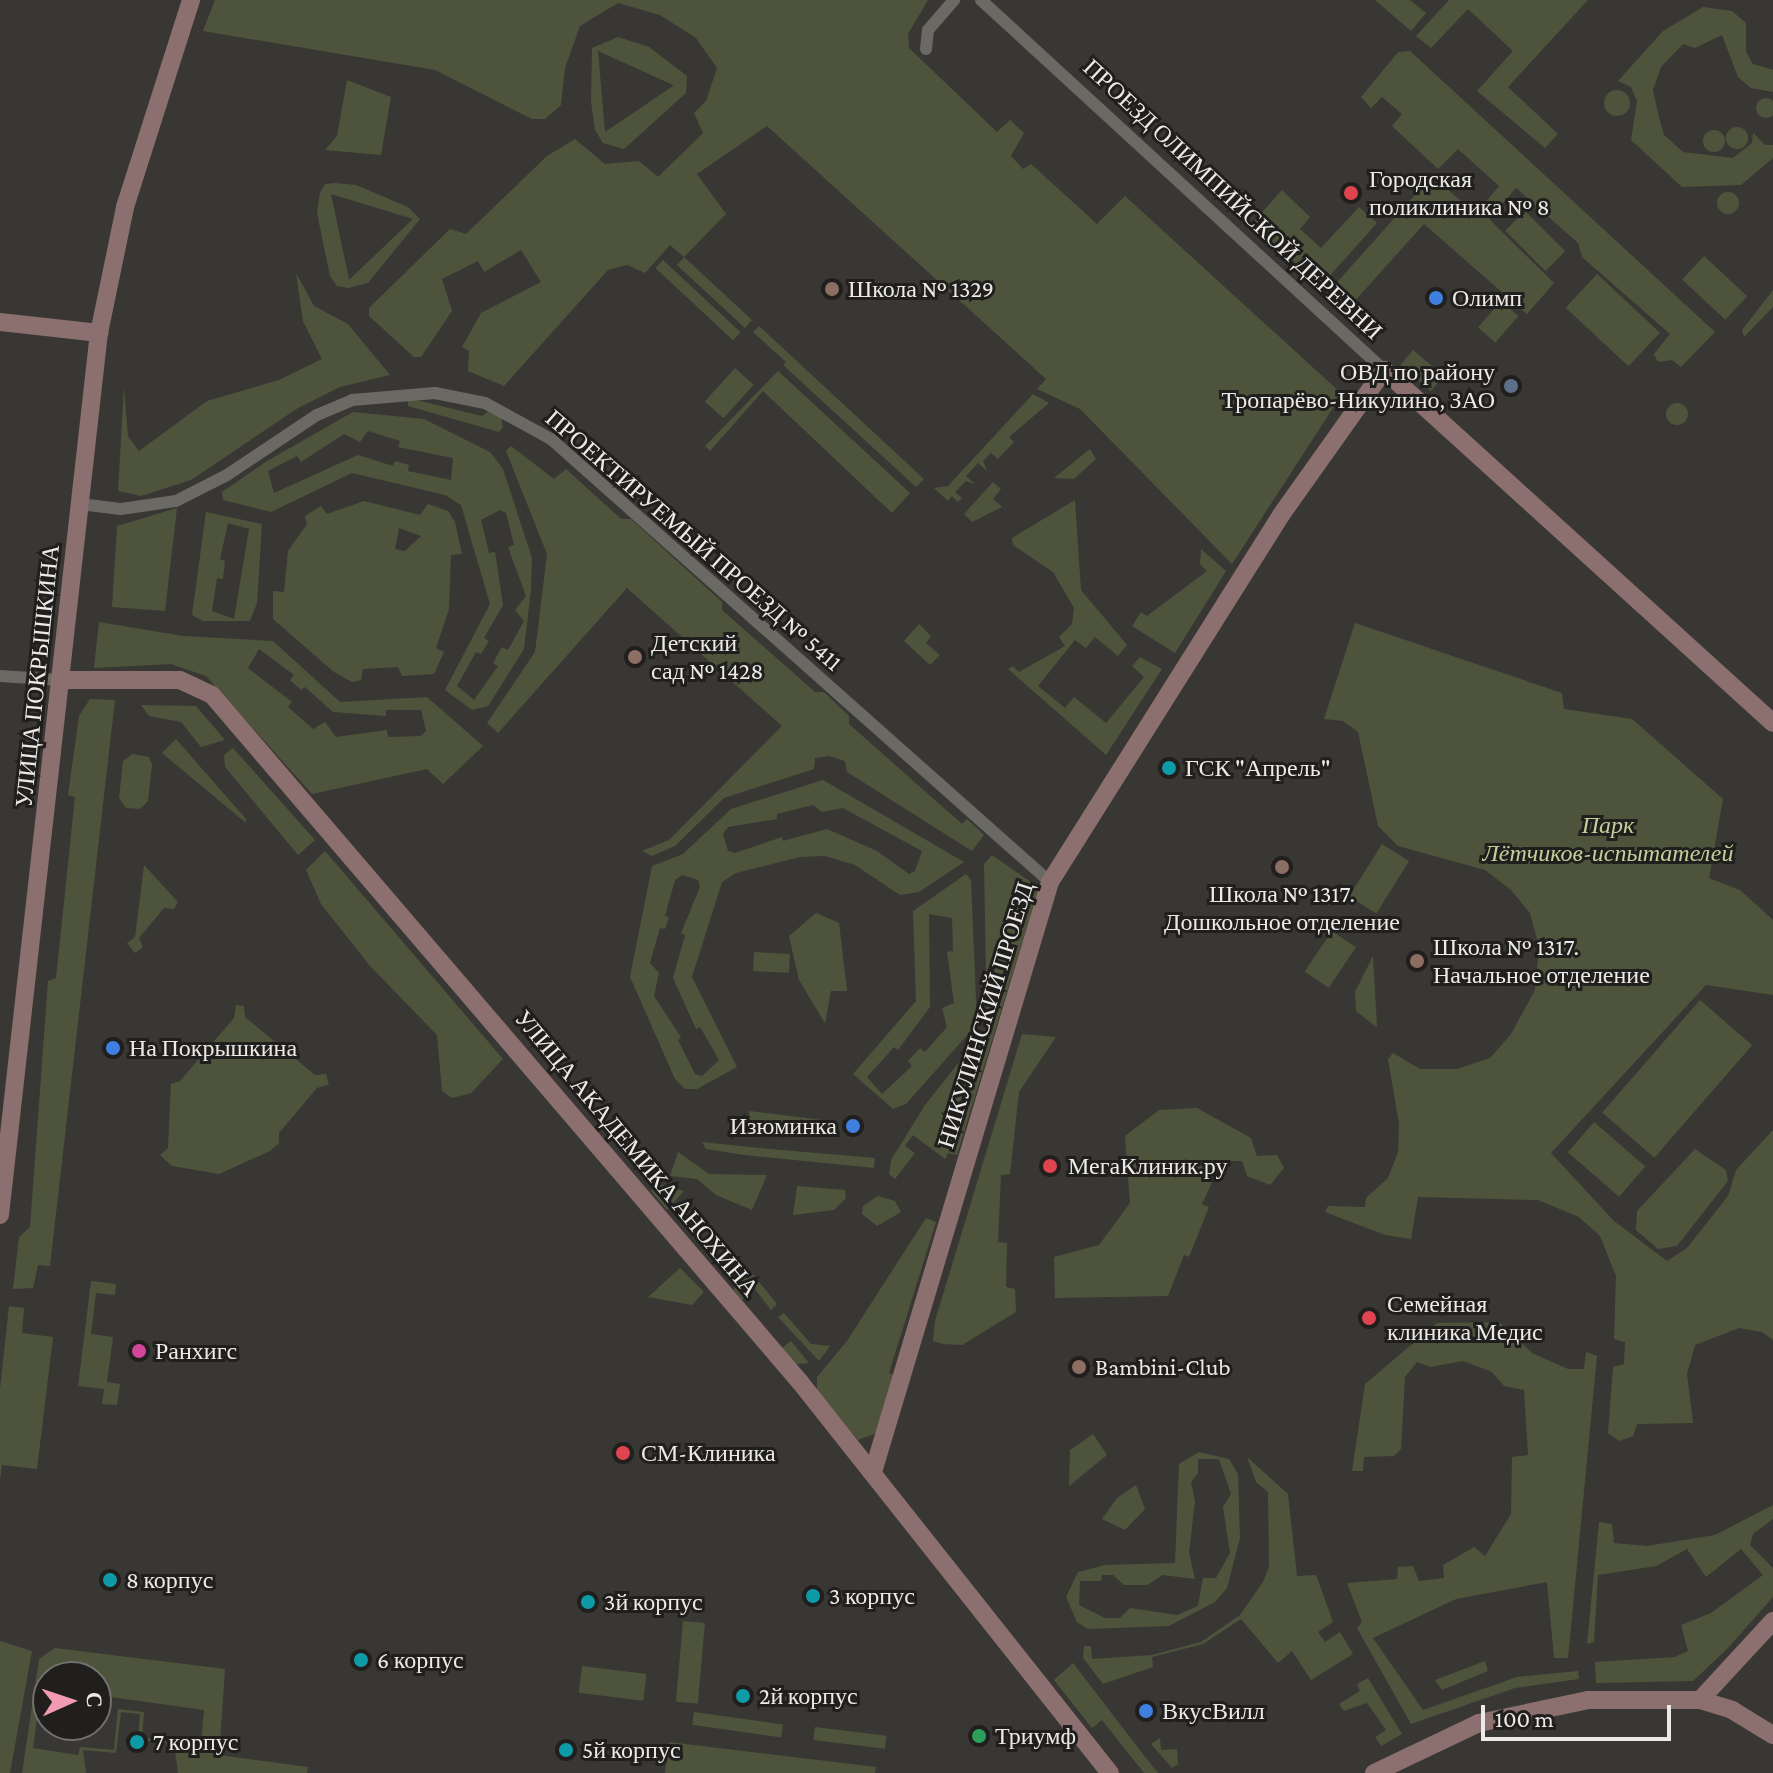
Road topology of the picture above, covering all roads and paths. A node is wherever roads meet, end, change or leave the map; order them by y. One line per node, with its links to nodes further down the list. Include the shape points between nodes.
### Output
1 (191, 0): 6 (street, УЛИЦА ПОКРЫШКИНА, via 122,220)
2 (954, 0): 4 (street, via 928,30)
3 (981, 0): 7 (street, ПРОЕЗД ОЛИМПИЙСКОЙ ДЕРЕВНИ)
4 (926, 49)
5 (0, 322): 6 (street)
6 (99, 333): 8 (street, УЛИЦА ПОКРЫШКИНА)
7 (1384, 370): 11 (street, ПРОЕЗД ОЛИМПИЙСКОЙ ДЕРЕВНИ); 12 (street, НИКУЛИНСКИЙ ПРОЕЗД, via 1286,507)
8 (80, 504): 10 (street, УЛИЦА ПОКРЫШКИНА); 12 (street, ПРОЕКТИРУЕМЫЙ ПРОЕЗД № 5411, via 121,509 176,501 227,475 317,415 352,400 406,392 485,403 558,445)
9 (0, 676): 10 (street)
10 (61, 680): 13 (street, УЛИЦА ПОКРЫШКИНА); 14 (street, УЛИЦА АКАДЕМИКА АНОХИНА, via 180,680 212,695)
11 (1773, 723)
12 (1050, 882): 14 (street, НИКУЛИНСКИЙ ПРОЕЗД)
13 (0, 1215)
14 (873, 1472): 18 (street, УЛИЦА АКАДЕМИКА АНОХИНА)
15 (1773, 1621): 16 (street)
16 (1700, 1700): 17 (street, via 1732,1710); 19 (street, via 1632,1696 1526,1710 1447,1735)
17 (1773, 1735)
18 (1110, 1773)
19 (1374, 1773)

